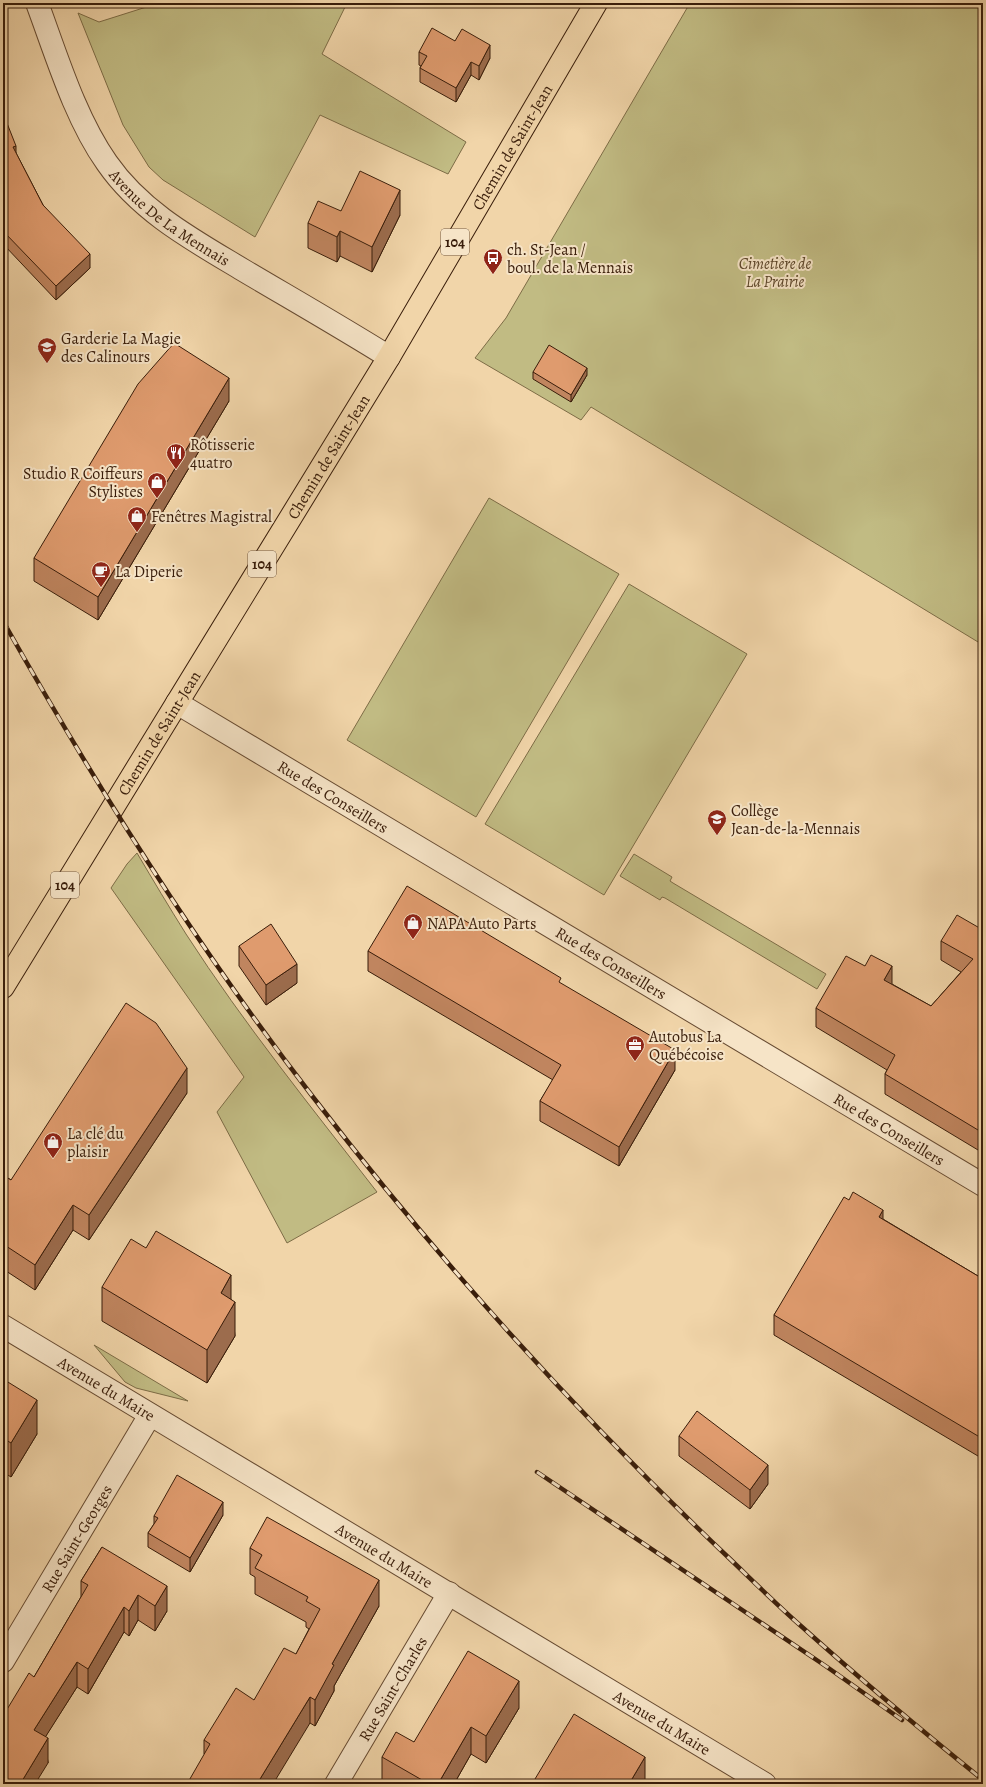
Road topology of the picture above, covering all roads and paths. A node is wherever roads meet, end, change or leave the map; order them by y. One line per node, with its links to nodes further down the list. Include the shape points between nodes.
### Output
1 (37, 3): 3 (street, Avenue De La Mennais, via 94,143 121,182 139,201 188,238)
2 (596, 3): 3 (main road, Chemin de Saint-Jean / 104)
3 (389, 356): 4 (main road, Chemin de Saint-Jean / 104)
4 (177, 703): 5 (main road, Chemin de Saint-Jean / 104); 6 (street, Rue des Conseillers)
5 (3, 987)
6 (983, 1185)
7 (3, 1326): 8 (street, Avenue du Maire)
8 (150, 1415): 9 (street, Avenue du Maire); 10 (street, Rue Saint-Georges)
9 (449, 1593): 11 (street, Avenue du Maire); 12 (street, Rue Saint-Charles)
10 (3, 1661)
11 (751, 1780)
12 (336, 1784)

